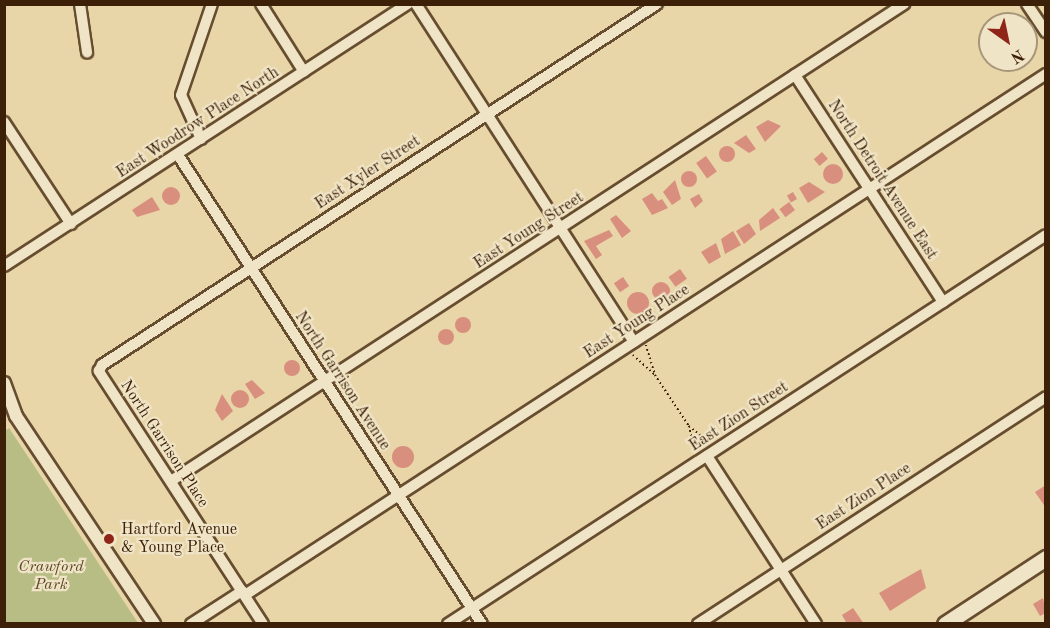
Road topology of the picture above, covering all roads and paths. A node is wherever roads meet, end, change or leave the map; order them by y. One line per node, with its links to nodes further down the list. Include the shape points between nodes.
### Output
1 (212, 4): 16 (street, via 181,95 182,106)
2 (261, 4): 11 (street)
3 (408, 4): 11 (street, East Woodrow Place North)
4 (416, 4): 14 (street)
5 (657, 4): 14 (street, East Xyler Street)
6 (904, 4): 13 (street, East Young Street)
7 (1028, 4): 9 (street)
8 (84, 7): 10 (street)
9 (1046, 32)
10 (87, 52)
11 (304, 72): 16 (street, East Woodrow Place North)
12 (1046, 74): 18 (street, East Young Place)
13 (795, 75): 18 (street, North Detroit Avenue East); 20 (street, East Young Street)
14 (487, 115): 20 (street); 23 (street, East Xyler Street)
15 (4, 122): 19 (street)
16 (201, 139): 17 (street, East Woodrow Place North)
17 (178, 155): 19 (street, East Woodrow Place North); 23 (street, North Garrison Avenue)
18 (869, 189): 24 (street, North Detroit Avenue East); 25 (street, East Young Place)
19 (70, 224): 22 (street, East Woodrow Place North)
20 (560, 229): 25 (street); 30 (street, East Young Street)
21 (1046, 235): 24 (street, East Zion Street)
22 (4, 266)
23 (250, 267): 28 (street, East Xyler Street); 30 (street, North Garrison Avenue)
24 (943, 302): 36 (street, East Zion Street)
25 (634, 342): 38 (street, East Young Place)
26 (650, 352): 29 (path)
27 (635, 358): 29 (path)
28 (99, 371): 37 (street, North Garrison Place)
29 (655, 375): 33 (path)
30 (325, 382): 37 (street, East Young Street); 38 (street, North Garrison Avenue)
31 (4, 383): 43 (street, via 16,416)
32 (1046, 397): 40 (street, East Zion Place)
33 (689, 426): 34 (path); 35 (path)
34 (706, 437)
35 (691, 444)
36 (707, 456): 40 (street); 42 (street, East Zion Street)
37 (171, 481): 41 (street, North Garrison Place)
38 (397, 495): 41 (street, East Young Place); 42 (street, North Garrison Avenue)
39 (1046, 558): 50 (main road)
40 (781, 569): 48 (street, East Zion Place); 49 (street)
41 (243, 593): 44 (street, East Young Place); 45 (street, North Garrison Place)
42 (472, 608): 46 (street, East Zion Street); 47 (street, North Garrison Avenue)
43 (154, 624)
44 (191, 624)
45 (263, 624)
46 (448, 624)
47 (482, 624)
48 (698, 624)
49 (816, 624)
50 (945, 624)

